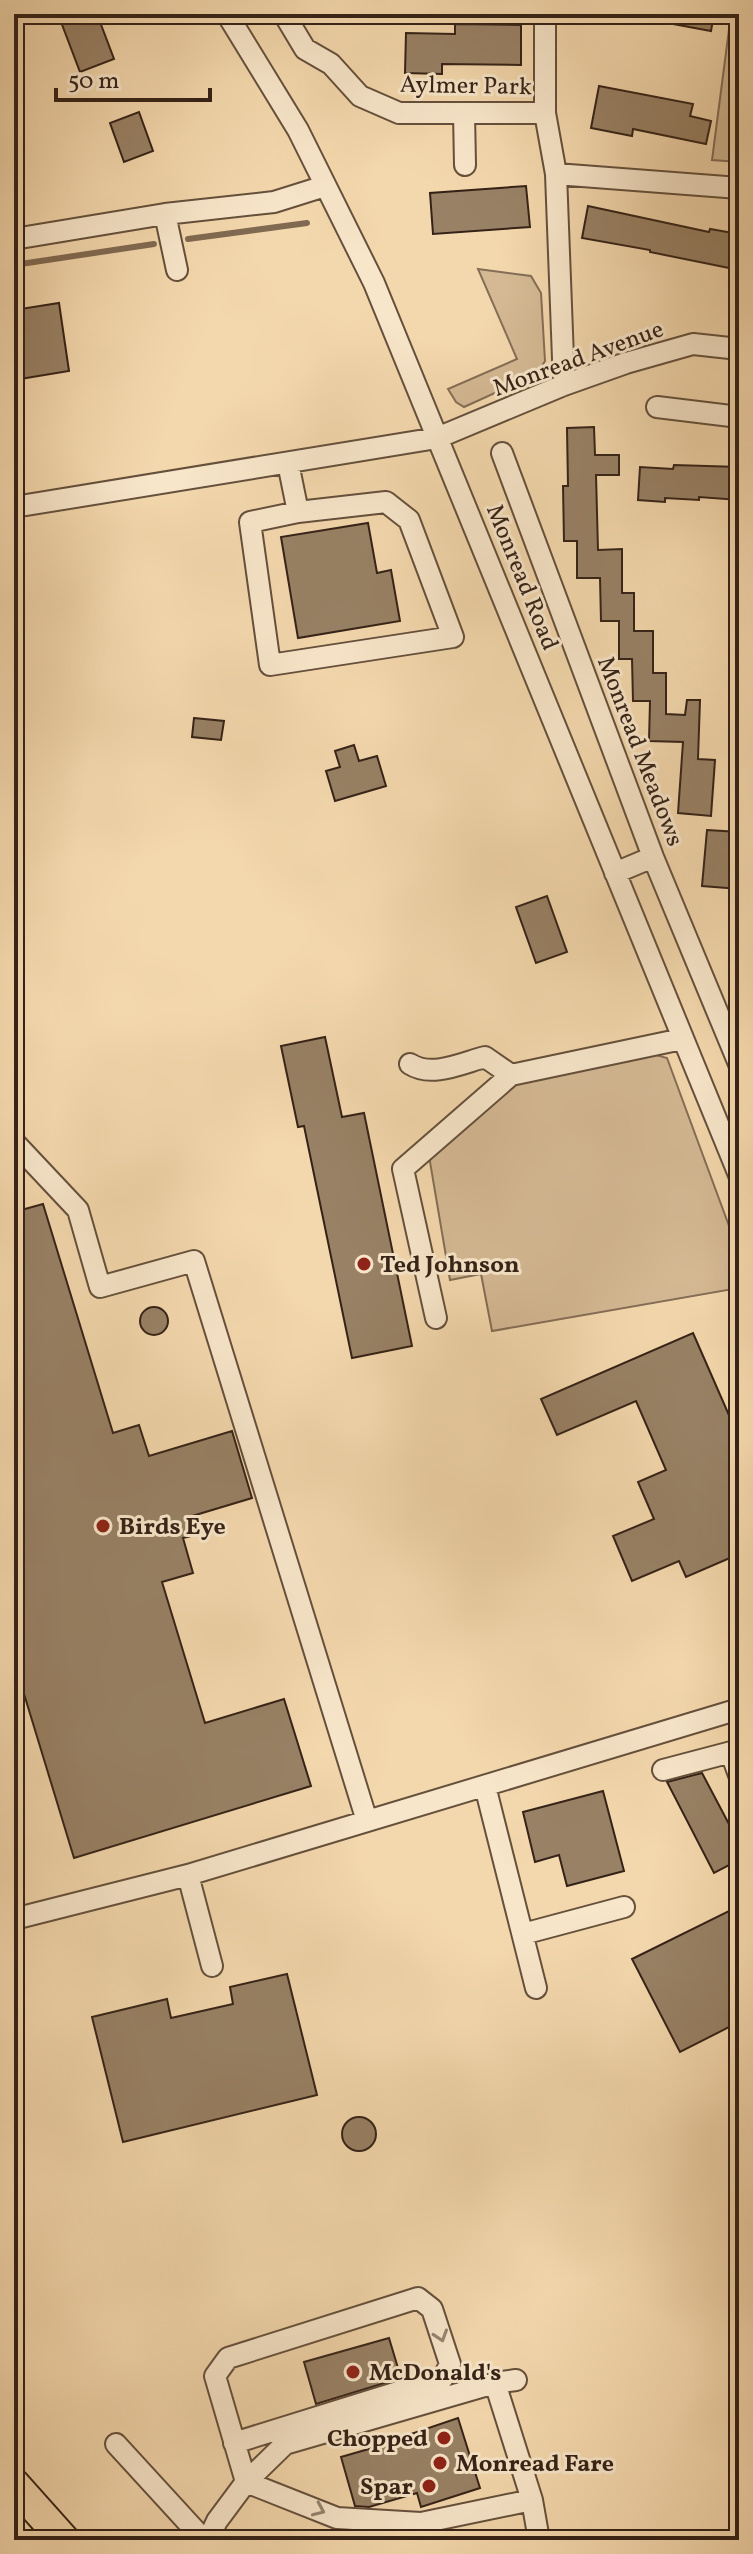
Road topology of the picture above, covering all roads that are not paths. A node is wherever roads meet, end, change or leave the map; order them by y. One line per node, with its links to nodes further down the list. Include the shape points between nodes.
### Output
1 (227, 14): 8 (street, Monread Road, via 298,130)
2 (284, 14): 4 (street, Aylmer Park, via 305,49 331,64 360,96 399,113)
3 (545, 14): 5 (street, Aylmer Park)
4 (464, 113): 5 (street, Aylmer Park); 6 (street)
5 (545, 113): 7 (street, Aylmer Park)
6 (465, 165)
7 (556, 174): 9 (street); 14 (street, Aylmer Park)
8 (325, 186): 10 (street, via 274,202); 17 (street, Monread Road, via 374,283)
9 (739, 188)
10 (165, 214): 11 (street); 12 (street)
11 (14, 239)
12 (177, 270)
13 (739, 349): 14 (street, Monread Avenue, via 693,344)
14 (564, 385): 17 (street, Monread Avenue)
15 (657, 407): 16 (street)
16 (739, 417)
17 (437, 438): 19 (street, Monread Avenue); 23 (street, Monread Road)
18 (502, 453): 22 (street, Monread Meadows)
19 (288, 463): 20 (street, Monread Avenue); 21 (street)
20 (14, 507)
21 (298, 512): 21 (street, via 386,502 409,520 453,637 270,665 250,522)
22 (653, 857): 23 (street); 26 (street, Monread Meadows)
23 (615, 873): 24 (street, Monread Road)
24 (682, 1039): 27 (street); 29 (street, Monread Road)
25 (410, 1064): 27 (street, via 420,1071 443,1069 485,1057)
26 (739, 1064)
27 (511, 1075): 30 (street, via 403,1169)
28 (14, 1142): 36 (street, via 78,1210 100,1287 194,1261)
29 (739, 1175)
30 (436, 1318)
31 (739, 1709): 35 (street)
32 (735, 1751): 33 (street); 34 (street)
33 (663, 1770)
34 (739, 1775)
35 (485, 1786): 36 (street); 40 (street)
36 (367, 1821): 37 (street)
37 (188, 1875): 39 (street); 41 (street)
38 (624, 1907): 40 (street)
39 (14, 1919)
40 (523, 1934): 42 (street)
41 (212, 1966)
42 (536, 1988)
43 (516, 2380): 44 (street)
44 (495, 2383): 47 (street, via 285,2444); 49 (street)
45 (234, 2443): 45 (street, one-way to 45, via 215,2376 228,2358 418,2298 432,2309 450,2364 443,2378); 47 (street)
46 (116, 2444): 51 (street)
47 (246, 2482): 49 (street, one-way to 49, via 337,2518 421,2523); 51 (street)
48 (14, 2484): 50 (highway)
49 (532, 2500): 52 (street)
50 (64, 2540)
51 (206, 2540)
52 (539, 2540)

